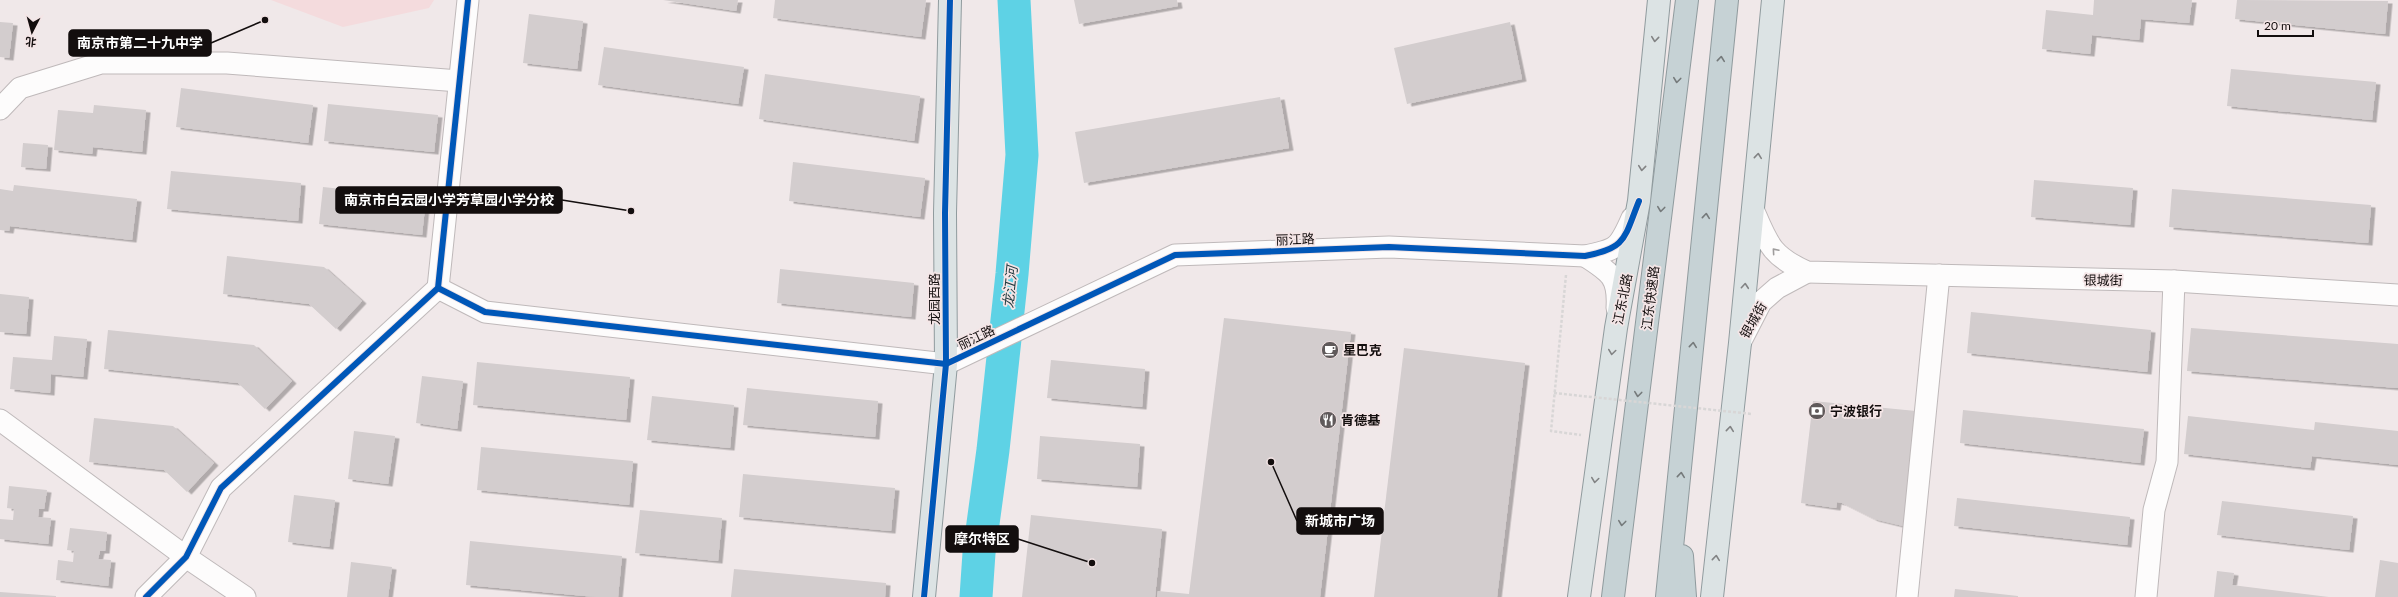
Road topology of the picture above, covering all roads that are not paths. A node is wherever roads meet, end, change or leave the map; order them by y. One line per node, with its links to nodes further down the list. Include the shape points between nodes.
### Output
1 (468, 0): 7 (street)
2 (950, 0): 19 (main road, 龙园西路, via 945,214)
3 (1659, 0): 9 (main road, 江东北路, one-way to 9)
4 (1687, 0): 23 (highway, 江东快速路, one-way to 23)
5 (1727, 0): 21 (highway, one-way to 5)
6 (1773, 0): 10 (main road, one-way to 6)
7 (460, 81): 8 (street, via 227,63 101,64 20,88); 15 (street)
8 (0, 109)
9 (1639, 201): 11 (street, 丽江路, via 1622,242 1607,252); 17 (main road, 江东北路)
10 (1753, 209): 12 (street, 银城街, one-way to 10, via 1785,262 1768,243); 18 (main road, one-way to 10)
11 (1576, 255): 17 (street, 丽江路, via 1607,270 1618,290); 19 (street, 丽江路, via 1389,247 1175,255)
12 (1807, 272): 13 (street, 银城街); 18 (street, 银城街, via 1777,288 1761,302)
13 (1939, 275): 14 (street, 银城街); 31 (street)
14 (2174, 281): 16 (street, 银城街); 32 (street, via 2167,462 2154,510)
15 (438, 288): 19 (street, via 484,312); 22 (street, via 222,488)
16 (2398, 295)
17 (1616, 328): 27 (main road, 江东北路, one-way to 27)
18 (1740, 343): 30 (main road, one-way to 18)
19 (946, 364): 26 (main road, 龙园西路)
20 (0, 420): 22 (street)
21 (1678, 504): 28 (highway); 29 (highway)
22 (186, 557): 24 (street); 25 (street)
23 (1613, 594)
24 (146, 597)
25 (245, 597)
26 (924, 597)
27 (1579, 597)
28 (1667, 597)
29 (1685, 597)
30 (1712, 597)
31 (1907, 597)
32 (2146, 597)

